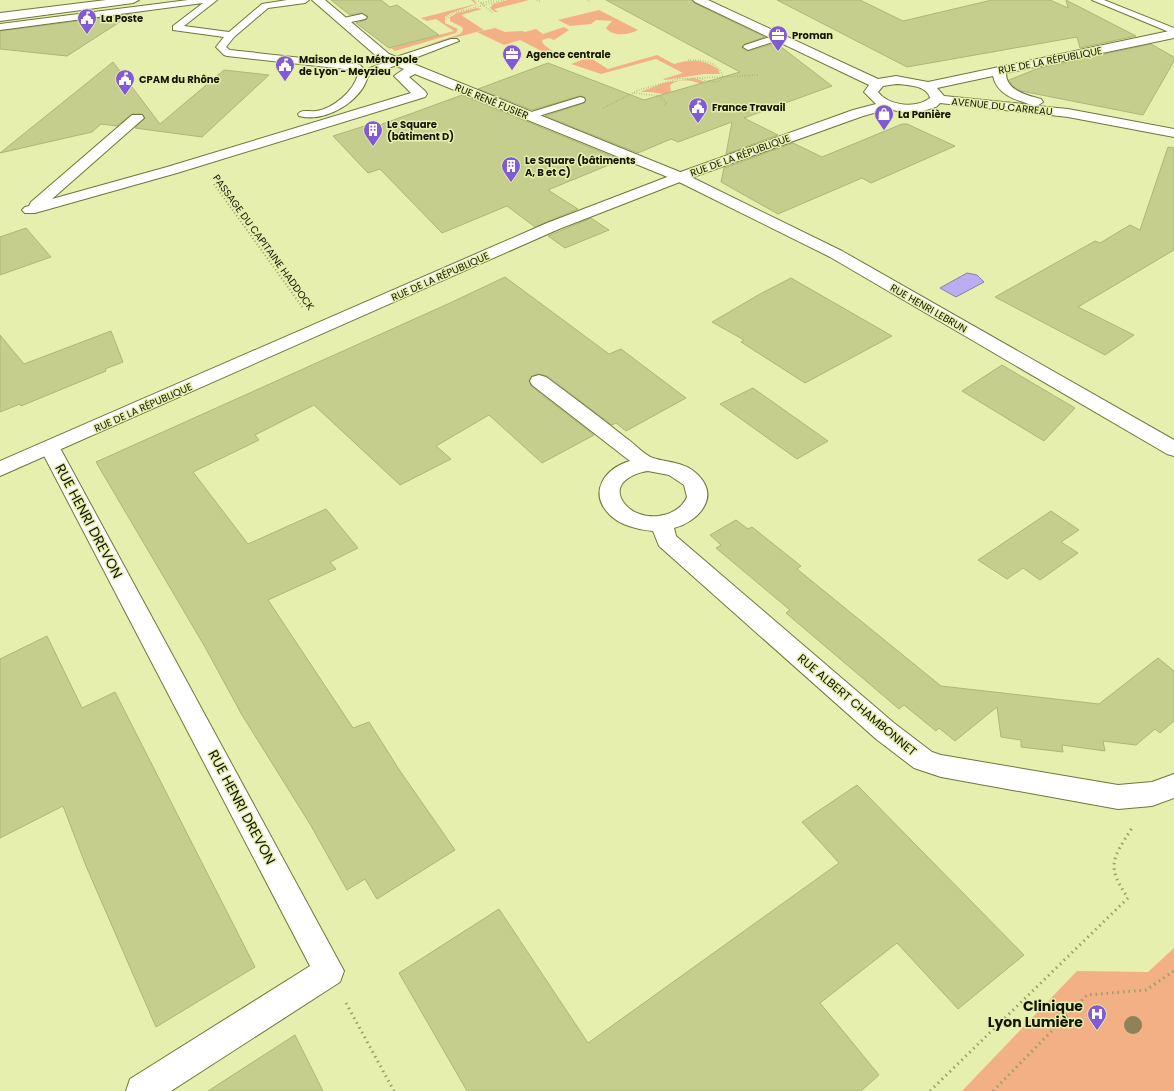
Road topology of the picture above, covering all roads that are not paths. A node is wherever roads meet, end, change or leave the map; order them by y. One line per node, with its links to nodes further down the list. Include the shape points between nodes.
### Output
1 (133, 0): 8 (street)
2 (209, 0): 11 (lane)
3 (213, 0): 13 (lane, via 176,28)
4 (305, 0): 13 (lane, via 265,6)
5 (318, 0): 10 (street, RUE RENÉ FUSIER)
6 (699, 0): 14 (street)
7 (1096, 0): 12 (lane)
8 (0, 17)
9 (362, 17): 10 (lane)
10 (342, 22): 17 (street, RUE RENÉ FUSIER)
11 (0, 26)
12 (1174, 33): 19 (street, RUE DE LA RÉPUBLIQUE)
13 (231, 35): 20 (lane, via 221,47 227,53)
14 (779, 37): 16 (lane); 21 (street)
15 (454, 41): 17 (lane)
16 (748, 47)
17 (391, 60): 18 (street, RUE RENÉ FUSIER); 20 (lane)
18 (415, 69): 28 (street, RUE RENÉ FUSIER); 29 (street, via 400,76 420,94 30,210)
19 (999, 70): 22 (street, RUE DE LA RÉPUBLIQUE); 26 (street, AVENUE DU CARREAU, via 998,78 1004,88 1021,97)
20 (360, 71): 27 (lane, via 359,86 335,107 321,113)
21 (878, 84): 22 (street, via 896,80); 25 (street, via 872,87 873,97)
22 (927, 86): 23 (street, via 937,95)
23 (937, 99): 25 (street, via 934,103 919,108 898,108); 26 (street, AVENUE DU CARREAU)
24 (580, 100): 28 (lane)
25 (888, 105): 31 (street, RUE DE LA RÉPUBLIQUE, via 858,113)
26 (1068, 113): 30 (street, AVENUE DU CARREAU)
27 (303, 114)
28 (529, 116): 31 (street, RUE RENÉ FUSIER)
29 (137, 118)
30 (1174, 133)
31 (680, 177): 33 (street, RUE DE LA RÉPUBLIQUE, via 553,226); 34 (street, RUE HENRI LEBRUN, via 836,254)
32 (538, 381): 35 (street)
33 (50, 448): 36 (street, RUE DE LA RÉPUBLIQUE); 39 (street, RUE HENRI DREVON, via 329,971)
34 (1174, 449)
35 (648, 464): 37 (street, via 660,464 684,473 696,489 696,499 684,515); 37 (street, via 623,471 610,486 609,496 613,506 621,514 633,520)
36 (0, 469)
37 (661, 523): 38 (street, RUE ALBERT CHAMBONNET, via 667,540 885,732 923,760 941,766 1118,797)
38 (1163, 790)
39 (142, 1091)

